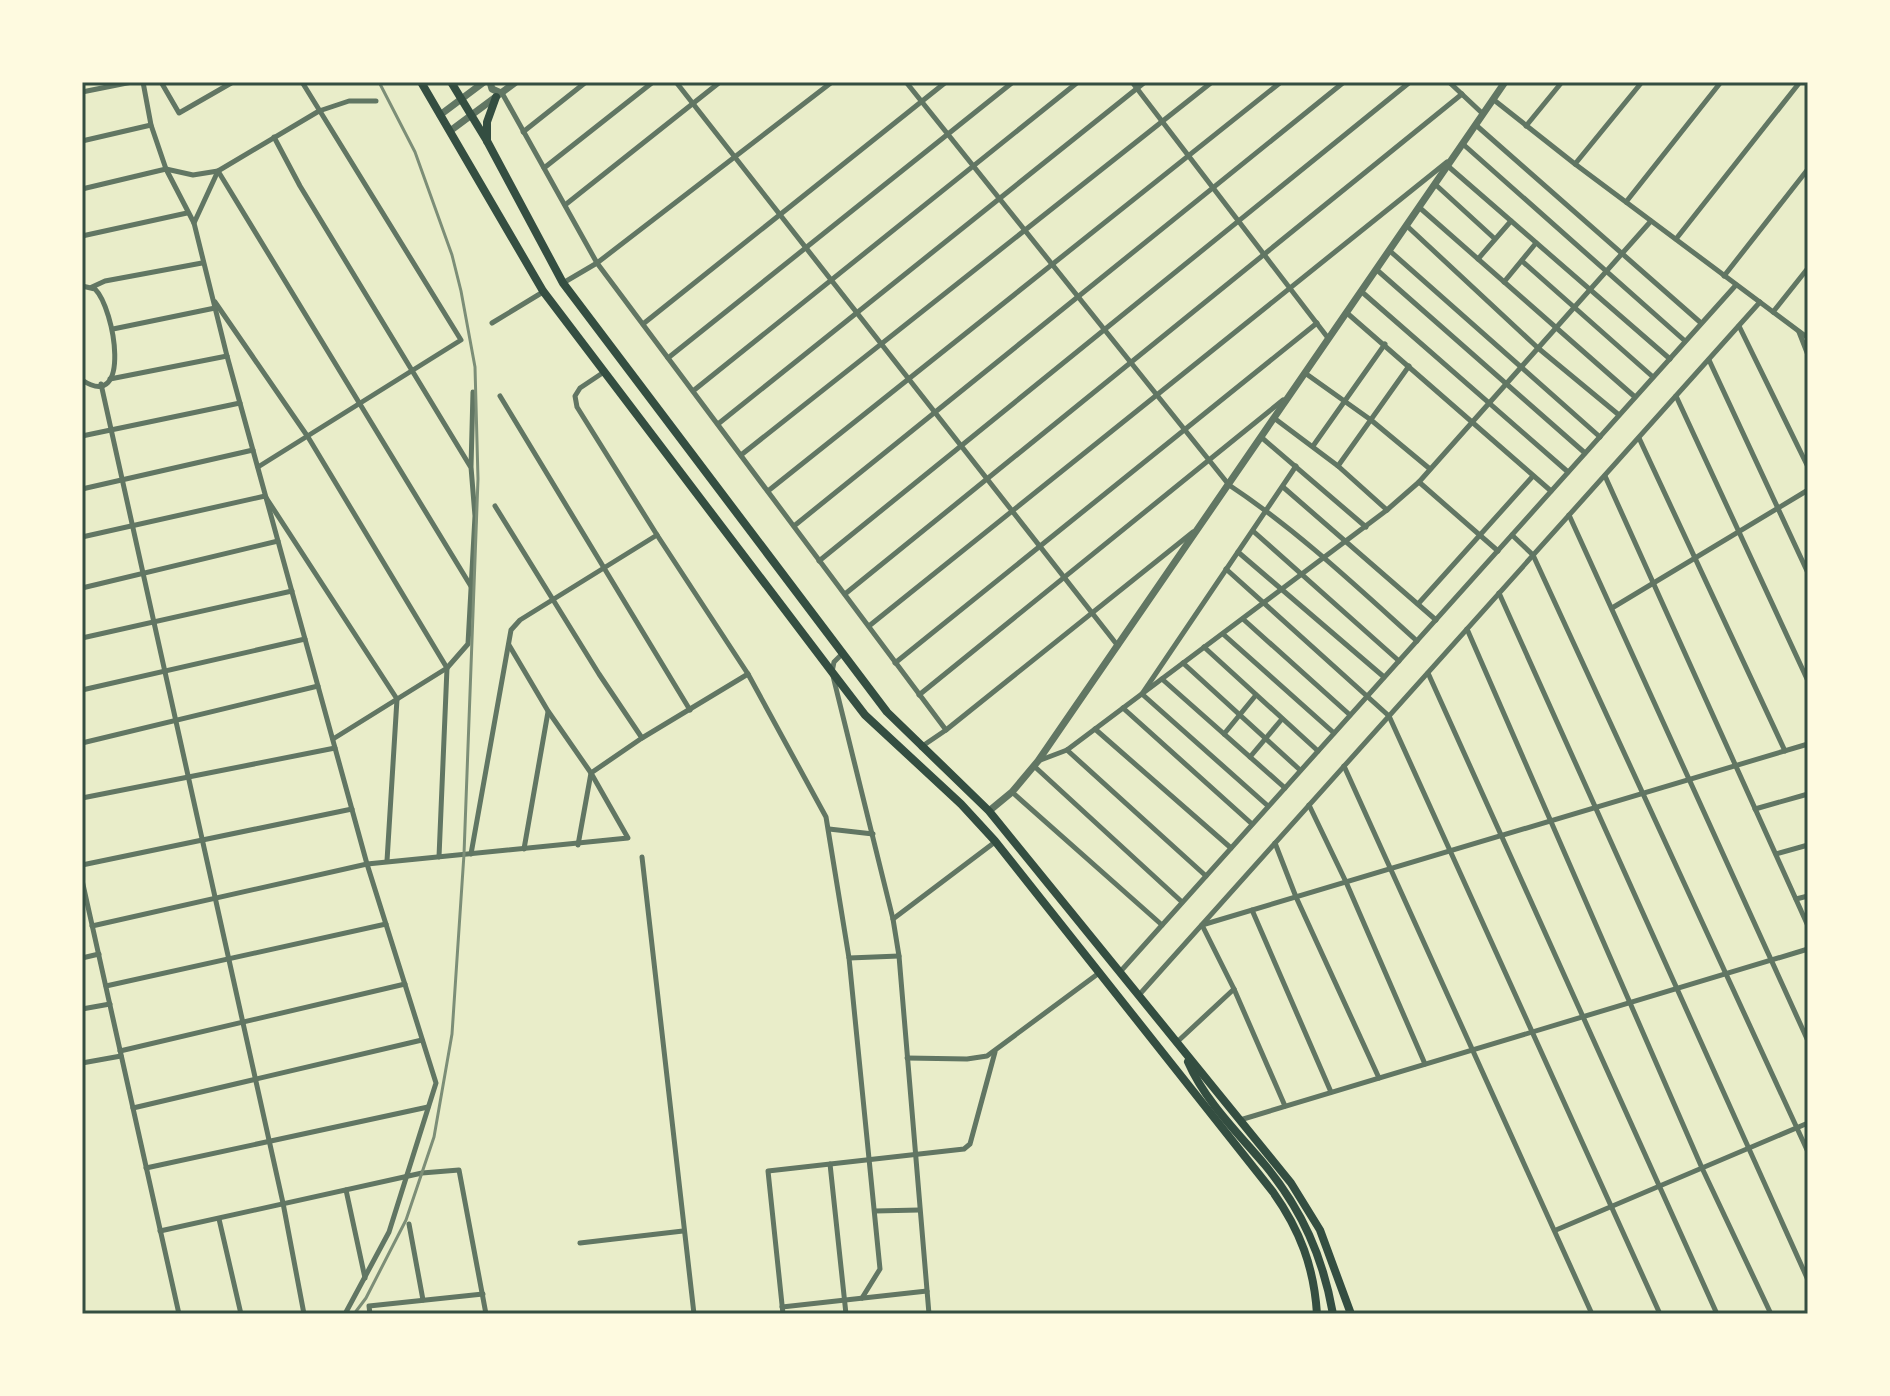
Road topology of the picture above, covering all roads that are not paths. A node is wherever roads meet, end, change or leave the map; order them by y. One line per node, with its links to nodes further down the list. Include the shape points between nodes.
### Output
1 (132, 82): 32 (street)
2 (143, 82): 45 (street)
3 (161, 82): 4 (street, via 179,113)
4 (233, 82)
5 (302, 82): 40 (street)
6 (421, 82): 42 (main road)
7 (451, 82): 35 (main road)
8 (487, 82): 34 (street); 35 (street)
9 (516, 82): 34 (street)
10 (586, 82): 49 (street)
11 (653, 82): 61 (street)
12 (676, 82): 39 (street)
13 (720, 82): 39 (street)
14 (832, 82): 57 (street)
15 (906, 82): 38 (street)
16 (946, 82): 38 (street)
17 (1013, 82): 50 (street)
18 (1078, 82): 59 (street)
19 (1132, 82): 31 (street)
20 (1145, 82): 31 (street)
21 (1212, 82): 44 (street)
22 (1281, 82): 56 (street)
23 (1344, 82): 66 (street)
24 (1410, 82): 74 (street)
25 (1449, 82): 33 (street)
26 (1505, 82): 36 (street)
27 (1562, 82): 47 (street)
28 (1642, 82): 58 (street)
29 (1721, 82): 69 (street)
30 (1800, 82): 82 (street)
31 (1137, 88): 44 (street); 68 (street)
32 (82, 92)
33 (1462, 94): 41 (street); 87 (street)
34 (499, 95): 43 (street); 49 (street); 53 (main road, via 487,122)
35 (461, 99): 42 (street); 43 (main road)
36 (1494, 100): 41 (street); 47 (street)
37 (376, 101): 40 (street, via 349,101)
38 (922, 101): 50 (street); 73 (street)
39 (693, 104): 57 (street); 70 (street)
40 (319, 111): 51 (street); 138 (street, via 461,340)
41 (1484, 114): 46 (street)
42 (440, 115): 48 (main road)
43 (472, 116): 48 (street); 53 (main road)
44 (1162, 122): 56 (street); 79 (street)
45 (151, 125): 52 (street); 62 (street)
46 (1477, 126): 54 (street); 86 (street)
47 (1526, 126): 58 (street)
48 (450, 131): 105 (main road)
49 (523, 132): 61 (street)
50 (948, 134): 59 (street); 84 (street)
51 (274, 137): 64 (street); 138 (street)
52 (82, 141)
53 (487, 141): 99 (main road)
54 (1464, 145): 55 (street); 95 (street)
55 (1458, 154): 60 (street); 103 (street)
56 (1188, 156): 66 (street); 92 (street)
57 (734, 157): 73 (street); 91 (street)
58 (1575, 164): 69 (street)
59 (973, 166): 68 (street); 97 (street)
60 (1449, 167): 65 (street); 75 (street)
61 (544, 168): 70 (street)
62 (166, 169): 64 (street, via 193,175); 67 (street); 72 (street)
63 (1808, 169): 96 (street)
64 (218, 171): 77 (street); 157 (street)
65 (1436, 185): 71 (street); 81 (street)
66 (1213, 188): 74 (street); 107 (street)
67 (82, 189)
68 (999, 198): 79 (street); 113 (street)
69 (1626, 202): 76 (street)
70 (565, 205): 91 (street)
71 (1420, 208): 78 (street); 88 (street)
72 (187, 213): 77 (street); 80 (street)
73 (780, 215): 84 (street); 118 (street)
74 (1238, 221): 87 (street); 122 (street)
75 (1511, 221): 81 (street); 83 (street)
76 (1651, 221): 82 (street); 86 (street)
77 (194, 223): 90 (street)
78 (1407, 226): 85 (street); 129 (street)
79 (1025, 230): 92 (street); 127 (street)
80 (82, 236)
81 (1495, 239): 88 (street)
82 (1676, 239): 96 (street)
83 (1536, 243): 89 (street); 104 (street)
84 (805, 248): 97 (street); 132 (street)
85 (1390, 251): 94 (street); 137 (street)
86 (1621, 253): 95 (street); 117 (street)
87 (1264, 254): 103 (street); 135 (street)
88 (1478, 259): 98 (street)
89 (1522, 261): 98 (street); 111 (street)
90 (202, 263): 102 (street); 108 (street)
91 (597, 263): 99 (street); 118 (street)
92 (1052, 264): 107 (street); 143 (street)
93 (1808, 268): 112 (street)
94 (1377, 270): 106 (street); 146 (street)
95 (1605, 271): 104 (street); 126 (street)
96 (1724, 276): 100 (street)
97 (831, 280): 113 (street); 148 (street)
98 (1504, 282): 120 (street)
99 (563, 283): 252 (main road)
100 (1736, 285): 109 (street); 117 (street)
101 (82, 286): 102 (street)
102 (92, 287): 121 (street, via 99,292)
103 (1290, 288): 116 (street); 150 (street)
104 (1589, 290): 111 (street); 133 (street)
105 (543, 291): 115 (street); 139 (main road)
106 (1362, 292): 114 (street); 158 (street)
107 (1078, 297): 122 (street); 159 (street)
108 (212, 298): 110 (street); 168 (street)
109 (1760, 302): 112 (street); 119 (street)
110 (215, 308): 121 (street); 131 (street)
111 (1573, 308): 120 (street); 141 (street)
112 (1773, 312): 123 (street)
113 (857, 313): 127 (street); 164 (street)
114 (1347, 313): 125 (street); 128 (street)
115 (492, 323)
116 (1317, 323): 125 (street); 166 (street)
117 (1701, 323): 126 (street)
118 (643, 324): 132 (street)
119 (1739, 326): 134 (street); 182 (street)
120 (1555, 328): 129 (street); 154 (street)
121 (113, 329): 142 (street, via 116,360)
122 (1104, 330): 135 (street); 172 (street)
123 (1798, 331): 124 (street); 130 (street)
124 (1808, 338)
125 (1329, 339): 140 (street)
126 (1685, 341): 133 (street)
127 (881, 344): 143 (street); 176 (street)
128 (1385, 344): 136 (street); 155 (street)
129 (1538, 348): 137 (street); 160 (street)
130 (1808, 355)
131 (227, 356): 142 (street); 156 (street)
132 (668, 358): 148 (street)
133 (1670, 359): 141 (street)
134 (1709, 360): 153 (street); 198 (street)
135 (1131, 362): 150 (street); 188 (street)
136 (1409, 366): 162 (street); 163 (street)
137 (1522, 366): 146 (street); 170 (street)
138 (413, 371): 157 (street); 181 (street)
139 (605, 371): 209 (street, via 580,388 577,407); 258 (main road)
140 (1305, 373): 151 (street); 155 (street)
141 (1653, 377): 154 (street)
142 (110, 379): 145 (street)
143 (908, 379): 159 (street); 194 (street)
144 (82, 380): 147 (street)
145 (101, 384): 147 (street); 165 (street)
146 (1507, 384): 158 (street); 175 (street)
147 (86, 385)
148 (693, 391): 164 (street)
149 (473, 392): 181 (street)
150 (1157, 395): 166 (street); 201 (street)
151 (1290, 395): 161 (street); 177 (street)
152 (500, 396): 222 (street)
153 (1676, 396): 171 (street); 208 (street)
154 (1635, 397): 160 (street)
155 (1344, 400): 162 (street); 173 (street)
156 (240, 403): 165 (street); 174 (street)
157 (360, 404): 168 (street); 230 (street)
158 (1489, 404): 163 (street); 184 (street)
159 (935, 413): 172 (street); 204 (street)
160 (1619, 415): 170 (street)
161 (1274, 418): 169 (street); 173 (street)
162 (1371, 420): 179 (street); 183 (street)
163 (1473, 422): 183 (street); 185 (street)
164 (718, 425): 176 (street)
165 (112, 430): 167 (street); 187 (street)
166 (1185, 430): 177 (street); 215 (street)
167 (82, 436)
168 (308, 437): 180 (street); 256 (street)
169 (1261, 437): 178 (street); 190 (street)
170 (1600, 437): 175 (street)
171 (1639, 438): 186 (street); 220 (street)
172 (961, 446): 188 (street); 221 (street)
173 (1313, 446): 179 (street)
174 (253, 450): 180 (street); 187 (street)
175 (1585, 453): 184 (street)
176 (741, 455): 194 (street)
177 (1209, 460): 190 (street); 227 (street)
178 (1296, 466): 191 (street); 205 (street)
179 (1338, 466): 200 (street)
180 (258, 467): 196 (street)
181 (471, 467): 230 (street)
182 (1808, 467)
183 (1430, 469): 189 (street)
184 (1568, 472): 195 (street)
185 (1533, 476): 195 (street); 211 (street)
186 (1605, 476): 202 (street); 228 (street)
187 (123, 479): 192 (street); 203 (street)
188 (987, 479): 201 (street); 234 (street)
189 (1419, 482): 200 (street); 211 (street)
190 (1229, 485): 199 (street); 206 (street)
191 (1283, 487): 199 (street); 214 (street)
192 (82, 489)
193 (1808, 490): 198 (street)
194 (768, 491): 204 (street)
195 (1551, 491): 210 (street)
196 (265, 496): 203 (street); 213 (street); 270 (street)
197 (495, 506): 235 (street)
198 (1779, 508): 208 (street); 225 (street)
199 (1267, 510): 207 (street); 219 (street)
200 (1387, 510): 205 (street)
201 (1012, 511): 215 (street); 243 (street)
202 (1569, 515): 218 (street); 238 (street)
203 (133, 525): 212 (street); 224 (street)
204 (794, 526): 221 (street)
205 (1366, 527): 214 (street)
206 (1196, 529): 239 (street); 250 (street)
207 (1253, 531): 217 (street); 226 (street)
208 (1738, 533): 220 (street); 263 (street)
209 (657, 535): 222 (street); 260 (street)
210 (1512, 535): 216 (street); 218 (street)
211 (1478, 536): 216 (street); 237 (street)
212 (82, 537)
213 (278, 541): 224 (street); 232 (street)
214 (1347, 541): 219 (street); 237 (street)
215 (1040, 547): 227 (street); 254 (street)
216 (1498, 551): 241 (street)
217 (1238, 552): 223 (street); 231 (street)
218 (1533, 555): 233 (street); 303 (street)
219 (1325, 558): 226 (street); 248 (street)
220 (1696, 558): 228 (street); 292 (street)
221 (819, 561): 234 (street)
222 (605, 568): 235 (street); 272 (street)
223 (1226, 569): 236 (street); 266 (street)
224 (143, 573): 229 (street); 242 (street)
225 (1808, 573)
226 (1303, 574): 231 (street); 253 (street)
227 (1064, 578): 239 (street); 267 (street)
228 (1653, 583): 238 (street); 296 (street)
229 (82, 588)
230 (472, 588): 256 (street, via 469,640)
231 (1284, 588): 236 (street); 261 (street)
232 (292, 591): 242 (street); 247 (street)
233 (1499, 593): 244 (street); 308 (street)
234 (845, 594): 243 (street)
235 (555, 599): 249 (street, via 520,620 511,630); 283 (street)
236 (1264, 603): 240 (street); 269 (street)
237 (1418, 604): 241 (street)
238 (1612, 608): 300 (street)
239 (1092, 613): 250 (street); 280 (street)
240 (1243, 619): 245 (street); 275 (street)
241 (1436, 620): 248 (street)
242 (154, 621): 246 (street); 257 (street)
243 (869, 626): 254 (street)
244 (1467, 629): 259 (street); 312 (street)
245 (1223, 634): 251 (street); 281 (street)
246 (82, 638)
247 (305, 639): 257 (street); 264 (street)
248 (1417, 641): 253 (street)
249 (509, 645): 273 (street); 325 (street)
250 (1118, 646): 294 (street)
251 (1204, 647): 255 (street); 268 (street)
252 (843, 653): 258 (street); 288 (main road)
253 (1399, 661): 261 (street)
254 (895, 663): 267 (street)
255 (1183, 663): 262 (street); 274 (street)
256 (447, 668): 270 (street); 327 (street)
257 (165, 672): 265 (street); 278 (street)
258 (832, 672): 315 (street); 318 (main road, via 865,715)
259 (1428, 673): 276 (street); 316 (street)
260 (748, 674): 272 (street); 314 (street)
261 (1384, 677): 269 (street)
262 (1162, 679): 266 (street); 282 (street)
263 (1808, 681)
264 (318, 686): 278 (street); 284 (street)
265 (82, 690)
266 (1142, 694): 271 (street); 307 (street)
267 (919, 695): 280 (street)
268 (1256, 695): 274 (street); 277 (street)
269 (1367, 696): 275 (street); 276 (street)
270 (397, 699): 284 (street); 329 (street)
271 (1123, 708): 279 (street); 313 (street)
272 (690, 710): 283 (street)
273 (548, 711): 298 (street); 323 (street)
274 (1240, 715): 282 (street); 285 (street)
275 (1350, 715): 281 (street)
276 (1389, 716): 295 (street); 324 (street)
277 (1282, 719): 285 (street); 291 (street)
278 (176, 720): 286 (street); 299 (street)
279 (1095, 729): 290 (street); 322 (street)
280 (946, 730): 288 (street)
281 (1334, 733): 291 (street)
282 (1224, 734): 293 (street)
283 (642, 738): 298 (street)
284 (333, 739): 289 (street)
285 (1266, 739): 293 (street); 297 (street)
286 (82, 743)
287 (1808, 744): 292 (street)
288 (921, 747): 311 (main road)
289 (335, 748): 299 (street); 309 (street)
290 (1067, 750): 294 (street); 333 (street)
291 (1318, 751): 297 (street)
292 (1785, 751): 296 (street)
293 (1250, 757): 301 (street)
294 (1036, 764): 302 (street); 340 (street)
295 (1344, 766): 306 (street); 332 (street)
296 (1736, 766): 300 (street); 310 (street)
297 (1300, 770): 301 (street)
298 (591, 773): 320 (street); 320 (street, via 628,838)
299 (188, 776): 305 (street); 317 (street)
300 (1689, 780): 303 (street); 355 (street)
301 (1285, 788): 307 (street)
302 (1012, 792): 311 (street); 345 (street)
303 (1643, 794): 308 (street); 358 (street)
304 (1808, 794): 310 (street)
305 (82, 798)
306 (1309, 805): 319 (street); 335 (street)
307 (1268, 806): 313 (street)
308 (1595, 807): 312 (street); 361 (street)
309 (352, 809): 317 (street); 330 (street)
310 (1755, 809): 326 (street)
311 (989, 811): 357 (main road)
312 (1551, 821): 316 (street); 364 (street)
313 (1252, 824): 322 (street)
314 (829, 829): 315 (street); 353 (street)
315 (873, 834): 343 (street)
316 (1501, 836): 324 (street); 367 (street)
317 (202, 840): 331 (street); 338 (street)
318 (995, 841): 343 (street); 356 (main road)
319 (1275, 843): 337 (street); 346 (street)
320 (578, 845): 323 (street)
321 (1808, 845): 326 (street)
322 (1231, 848): 333 (street)
323 (524, 849): 325 (street)
324 (1450, 852): 332 (street); 369 (street)
325 (471, 854): 327 (street)
326 (1776, 854): 339 (street)
327 (439, 857): 329 (street)
328 (642, 857): 408 (street)
329 (387, 861): 330 (street)
330 (367, 864): 338 (street); 344 (street)
331 (82, 865)
332 (1391, 869): 335 (street); 373 (street)
333 (1206, 876): 340 (street)
334 (82, 880): 341 (street)
335 (1346, 882): 337 (street); 379 (street)
336 (1808, 896): 339 (street)
337 (1296, 897): 342 (street); 380 (street)
338 (216, 899): 347 (street); 354 (street)
339 (1796, 899): 348 (street)
340 (1182, 902): 345 (street)
341 (85, 910): 347 (street)
342 (1252, 910): 346 (street); 382 (street)
343 (893, 919): 351 (street)
344 (386, 924): 354 (street); 359 (street)
345 (1162, 925): 357 (street)
346 (1202, 925): 362 (street); 363 (street)
347 (92, 926): 350 (street)
348 (1808, 926)
349 (1808, 949): 355 (street)
350 (99, 954): 352 (street); 360 (street)
351 (899, 956): 353 (street); 377 (street)
352 (82, 958)
353 (849, 958): 393 (street)
354 (229, 960): 360 (street); 368 (street)
355 (1771, 960): 358 (street); 371 (street)
356 (1099, 973): 374 (street); 418 (main road, via 1285,1208 1310,1262)
357 (1119, 973): 363 (main road)
358 (1725, 973): 361 (street); 388 (street)
359 (405, 984): 368 (street); 370 (street)
360 (106, 987): 365 (street)
361 (1677, 988): 364 (street); 390 (street)
362 (1234, 989): 372 (street); 383 (street)
363 (1138, 996): 372 (main road)
364 (1630, 1002): 367 (street); 396 (street)
365 (110, 1004): 366 (street); 375 (street)
366 (82, 1009)
367 (1582, 1017): 369 (street); 398 (street)
368 (243, 1022): 375 (street); 381 (street)
369 (1531, 1032): 373 (street); 401 (street)
370 (422, 1040): 381 (street); 384 (street, via 436,1083)
371 (1808, 1041)
372 (1176, 1043): 376 (main road)
373 (1474, 1049): 379 (street); 406 (street)
374 (995, 1052): 377 (street, via 976,1059); 392 (street, via 970,1144)
375 (121, 1053): 378 (street); 385 (street)
376 (1184, 1053): 386 (main road); 428 (main road, via 1202,1088 1303,1217 1319,1255)
377 (907, 1058): 392 (street)
378 (82, 1063)
379 (1425, 1064): 380 (street)
380 (1379, 1078): 382 (street)
381 (256, 1079): 385 (street); 389 (street)
382 (1331, 1092): 383 (street)
383 (1285, 1106): 386 (street)
384 (429, 1107): 389 (street); 397 (street)
385 (133, 1108): 395 (street)
386 (1240, 1120): 429 (main road, via 1310,1210)
387 (1808, 1123): 388 (street)
388 (1797, 1127): 390 (street); 391 (street)
389 (270, 1142): 395 (street); 400 (street)
390 (1749, 1148): 396 (street); 411 (street)
391 (1808, 1152)
392 (914, 1154): 393 (street); 402 (street)
393 (869, 1160): 394 (street); 403 (street)
394 (830, 1164): 416 (street); 417 (street, via 768,1171)
395 (146, 1168): 407 (street)
396 (1702, 1168): 398 (street); 433 (street)
397 (407, 1177): 399 (street); 410 (street, via 389,1232); 413 (street, via 459,1170)
398 (1659, 1186): 401 (street); 432 (street)
399 (346, 1190): 400 (street); 410 (street)
400 (283, 1203): 404 (street); 421 (street)
401 (1610, 1207): 406 (street); 431 (street)
402 (919, 1210): 403 (street); 412 (street)
403 (875, 1211): 414 (street, via 880,1269)
404 (219, 1219): 407 (street); 420 (street)
405 (409, 1224): 415 (street)
406 (1556, 1230): 430 (street)
407 (160, 1231): 419 (street)
408 (683, 1231): 409 (street); 425 (street)
409 (580, 1243)
410 (365, 1278): 422 (street)
411 (1808, 1280)
412 (927, 1291): 414 (street); 427 (street)
413 (483, 1294): 415 (street); 424 (street)
414 (862, 1298): 416 (street)
415 (423, 1300): 423 (street, via 369,1306)
416 (845, 1300): 417 (street); 426 (street)
417 (782, 1311)
418 (1317, 1312)
419 (179, 1314)
420 (241, 1314)
421 (304, 1314)
422 (345, 1314)
423 (370, 1314)
424 (486, 1314)
425 (694, 1314)
426 (846, 1314)
427 (929, 1314)
428 (1333, 1314)
429 (1351, 1314)
430 (1592, 1314)
431 (1660, 1314)
432 (1717, 1314)
433 (1771, 1314)

